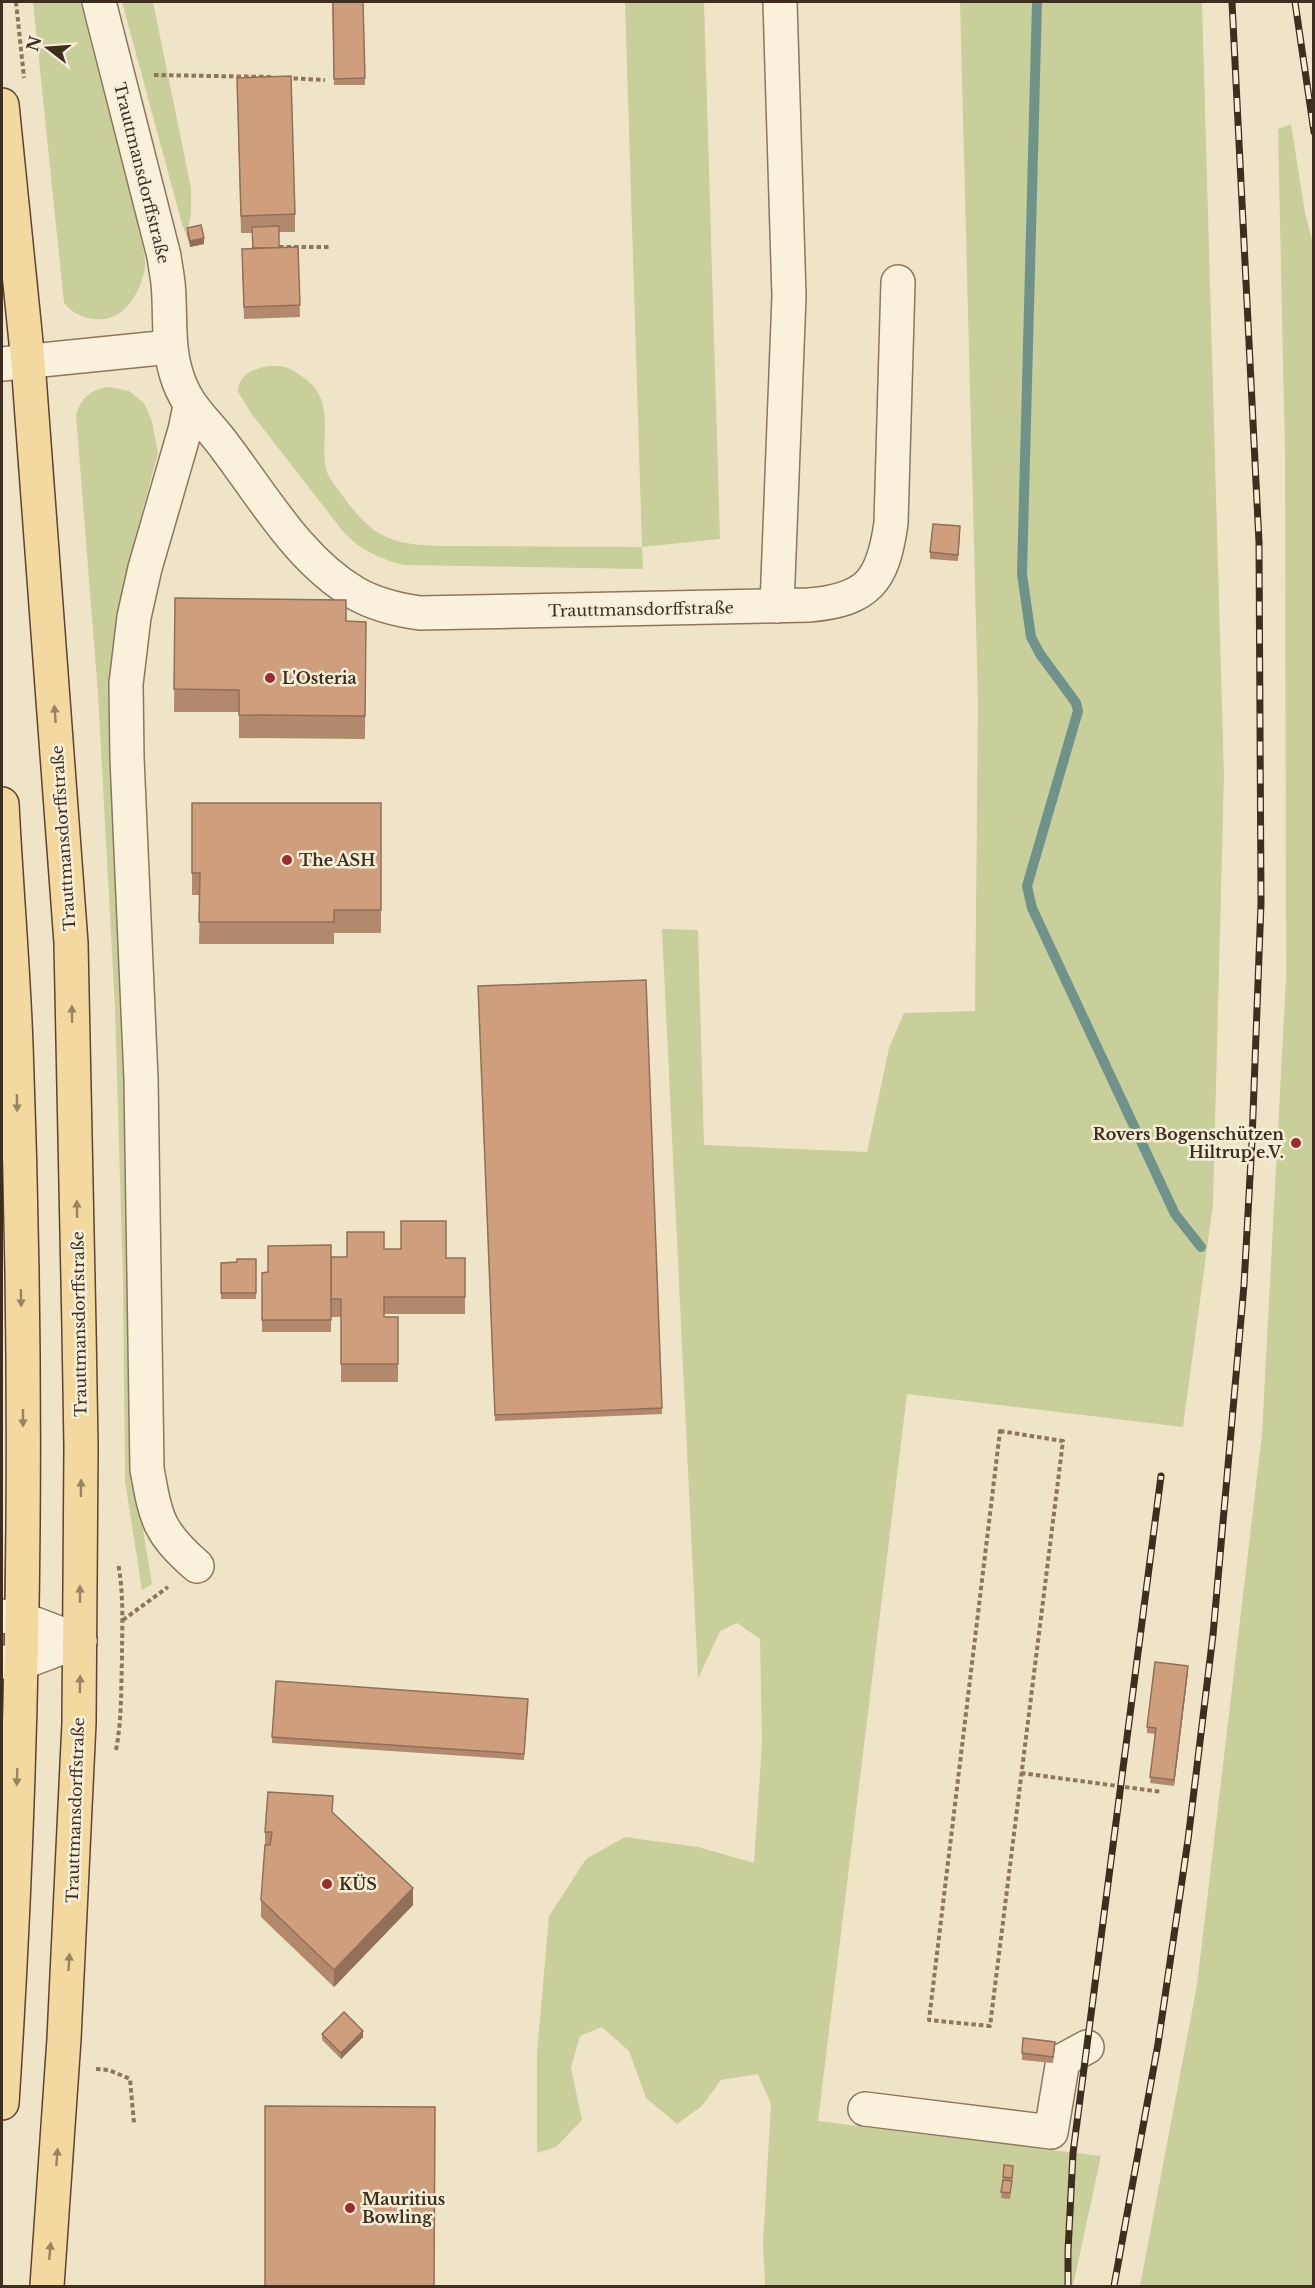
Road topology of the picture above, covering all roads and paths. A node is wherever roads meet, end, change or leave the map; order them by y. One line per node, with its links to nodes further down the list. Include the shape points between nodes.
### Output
1 (99, 2): 3 (street, Trauttmansdorffstraße)
2 (780, 2): 12 (street, via 789,296)
3 (117, 74): 4 (path); 9 (street, Trauttmansdorffstraße, via 164,256)
4 (325, 80)
5 (2, 105): 10 (main road, Trauttmansdorffstraße)
6 (279, 247): 7 (path)
7 (330, 247)
8 (898, 282): 12 (street, Trauttmansdorffstraße, via 892,514 884,559 869,585 846,599)
9 (170, 346): 10 (street); 11 (street, Trauttmansdorffstraße)
10 (15, 363): 17 (main road, Trauttmansdorffstraße, one-way to 10, via 81,1447 71,942)
11 (190, 406): 12 (street, Trauttmansdorffstraße, via 217,435 298,542 336,580 375,603 420,613); 14 (street, via 134,616 125,717 141,1079 147,1469 161,1527)
12 (777, 606)
13 (2, 804): 15 (main road, one-way to 15, via 16,1056 23,1360)
14 (197, 1566): 16 (path)
15 (12, 1617): 17 (street); 18 (main road)
16 (123, 1621)
17 (80, 1641): 18 (street); 26 (main road, Trauttmansdorffstraße, one-way to 17, via 70,1946)
18 (11, 1663): 23 (main road, one-way to 23, via 7,2022)
19 (1020, 1773): 19 (path, via 990,2026 929,2020 1000,1431 1063,1441); 20 (path)
20 (1162, 1792)
21 (1087, 2047): 24 (street, via 1063,2060 1051,2133)
22 (95, 2068): 25 (path, via 130,2079)
23 (2, 2103)
24 (865, 2109)
25 (134, 2123)
26 (47, 2286)

